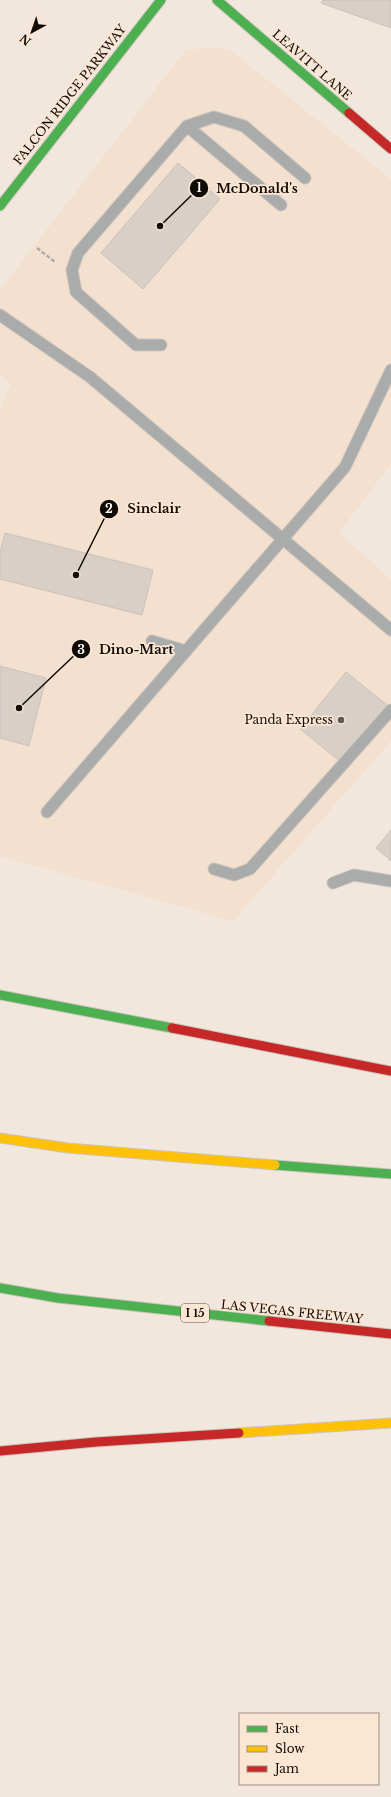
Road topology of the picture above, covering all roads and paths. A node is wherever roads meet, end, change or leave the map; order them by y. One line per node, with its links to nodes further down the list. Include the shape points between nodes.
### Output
1 (160, 0): 7 (main road, FALCON RIDGE PARKWAY)
2 (217, 0): 4 (main road, LEAVITT LANE)
3 (187, 126): 5 (lane, via 214,117 244,126); 6 (lane); 9 (lane, via 78,253 72,270 76,292 136,345)
4 (391, 149)
5 (305, 178)
6 (281, 205)
7 (0, 206)
8 (0, 315): 11 (lane, via 90,377)
9 (160, 345)
10 (391, 370): 11 (lane, via 345,467)
11 (283, 539): 12 (lane); 14 (lane)
12 (391, 630)
13 (152, 641): 14 (lane)
14 (186, 651): 16 (lane)
15 (391, 710): 17 (lane, via 250,869 234,875)
16 (47, 812)
17 (214, 870)
18 (391, 881): 19 (lane, via 354,874)
19 (333, 883)
20 (0, 995): 21 (main road)
21 (391, 1071)
22 (0, 1138): 23 (main road, via 68,1148)
23 (391, 1174)
24 (0, 1288): 25 (main road, LAS VEGAS FREEWAY / I 15, via 58,1298)
25 (391, 1334)
26 (391, 1423): 27 (main road, via 96,1442)
27 (0, 1451)

